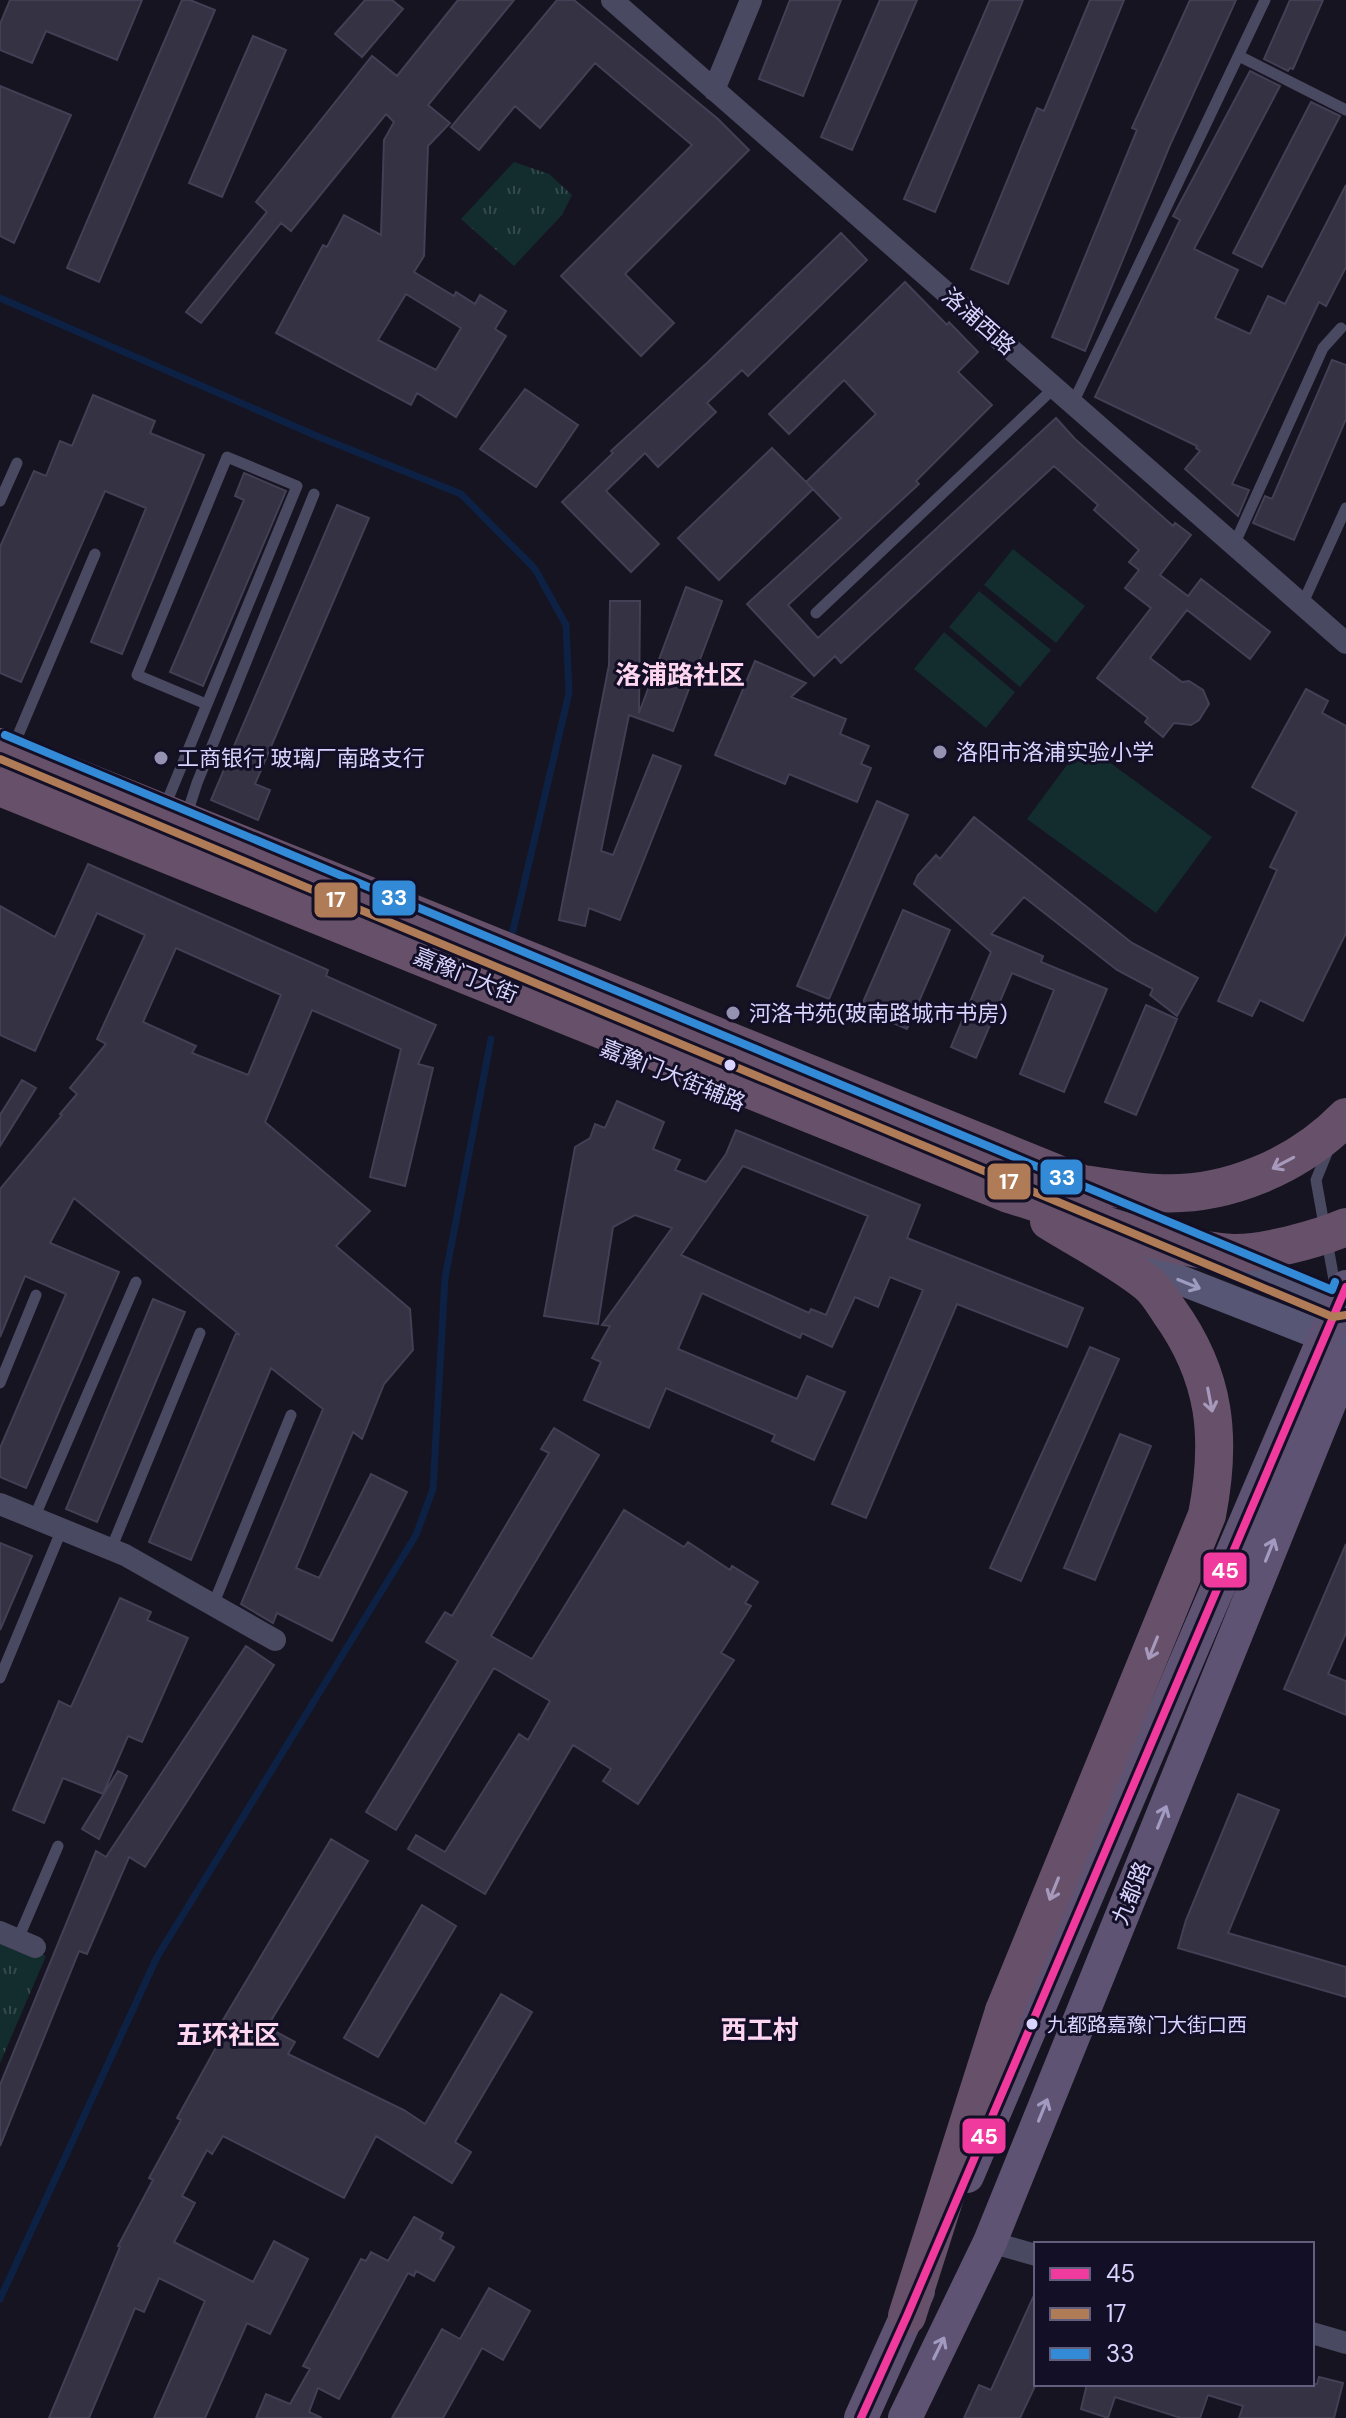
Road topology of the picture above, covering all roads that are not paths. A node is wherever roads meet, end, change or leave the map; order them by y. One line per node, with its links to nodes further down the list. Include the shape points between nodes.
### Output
1 (612, 0): 5 (street, 洛浦西路)
2 (751, 0): 5 (street)
3 (1265, 0): 4 (lane)
4 (1239, 56): 6 (lane); 9 (lane)
5 (714, 90): 8 (street, 洛浦西路)
6 (1346, 110)
7 (1344, 325): 14 (lane, via 1323,348)
8 (1054, 388): 9 (street, 洛浦西路); 17 (lane)
9 (1073, 403): 14 (street, 洛浦西路)
10 (17, 463): 12 (lane)
11 (314, 494): 23 (lane, via 197,783)
12 (0, 501)
13 (1346, 508): 16 (lane)
14 (1234, 545): 16 (street, 洛浦西路)
15 (95, 554): 20 (lane)
16 (1302, 605): 18 (street, 洛浦西路)
17 (816, 613)
18 (1346, 643)
19 (206, 704): 19 (lane, via 137,675 227,457 297,486); 23 (lane)
20 (4, 748): 23 (main road, 嘉豫门大街辅路); 25 (highway, 嘉豫门大街, one-way to 20, bridge, via 1328,1136 1282,1165 1226,1187 1158,1194 1083,1184)
21 (0, 787): 26 (highway, 嘉豫门大街, bridge)
22 (0, 803): 32 (main road, 嘉豫门大街辅路, one-way to 32)
23 (174, 817): 30 (main road, 嘉豫门大街辅路)
24 (1346, 1107): 30 (lane, via 1316,1180)
25 (1346, 1117)
26 (1006, 1193): 27 (highway, 嘉豫门大街, bridge, via 1175,1245 1235,1253 1317,1239); 47 (highway, one-way to 47, bridge, via 1149,1284 1184,1332 1206,1377 1214,1477 1207,1515 1004,2011)
27 (1346, 1227)
28 (136, 1282): 37 (lane)
29 (36, 1295): 34 (lane)
30 (1343, 1301): 32 (main road, 九都路)
31 (200, 1333): 39 (lane)
32 (1334, 1341): 47 (main road, 九都路)
33 (1346, 1362): 45 (main road, 九都路, one-way to 33)
34 (0, 1383)
35 (291, 1415): 40 (lane)
36 (0, 1504): 37 (street)
37 (34, 1518): 38 (street)
38 (62, 1529): 39 (street); 42 (lane)
39 (111, 1549): 40 (street)
40 (213, 1605): 41 (street)
41 (275, 1640)
42 (0, 1678)
43 (58, 1846): 44 (lane)
44 (18, 1939)
45 (990, 2242): 46 (street); 51 (main road, 九都路, one-way to 45)
46 (1034, 2254)
47 (907, 2316): 50 (main road, 九都路)
48 (1314, 2334): 49 (street)
49 (1346, 2343)
50 (861, 2418)
51 (905, 2418)

